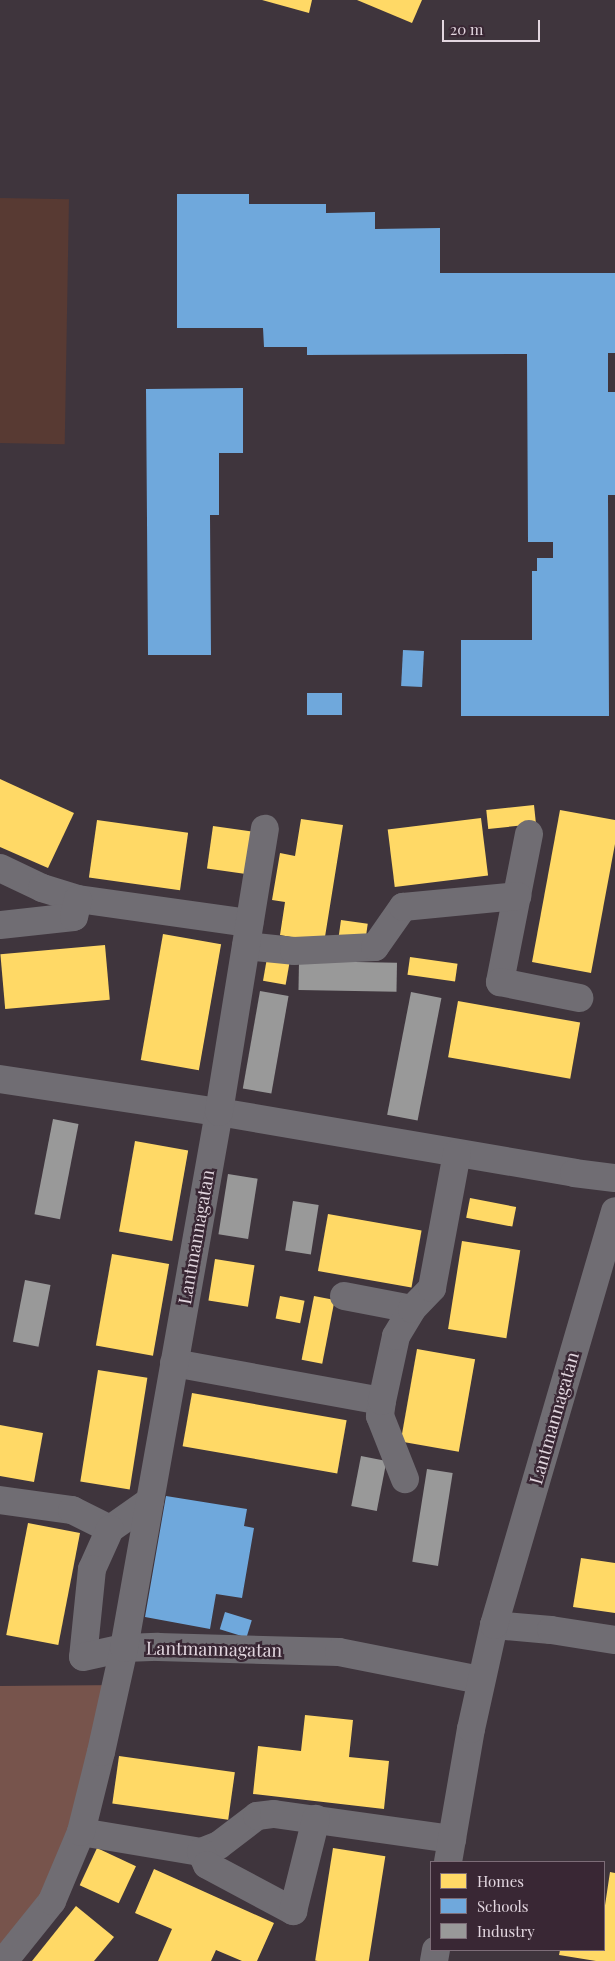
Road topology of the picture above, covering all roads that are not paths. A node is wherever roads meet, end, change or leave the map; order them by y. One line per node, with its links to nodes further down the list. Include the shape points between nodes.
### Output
1 (265, 829): 7 (street, Lantmannagatan)
2 (529, 834): 4 (street)
3 (0, 868): 5 (street, via 42,888)
4 (516, 896): 7 (street, via 403,907 376,947 294,951); 8 (street, via 500,982)
5 (78, 899): 6 (street, via 74,917); 7 (street)
6 (0, 925)
7 (247, 935): 10 (street, Lantmannagatan)
8 (579, 998)
9 (0, 1079): 10 (street)
10 (218, 1112): 11 (street); 16 (street, Lantmannagatan)
11 (457, 1153): 12 (street); 15 (street, via 432,1288)
12 (615, 1178)
13 (615, 1211): 22 (street, Lantmannagatan)
14 (344, 1296): 15 (street)
15 (412, 1309): 17 (street, via 396,1336)
16 (174, 1363): 17 (street); 19 (street, Lantmannagatan)
17 (382, 1401): 18 (street, via 380,1416)
18 (405, 1479)
19 (150, 1501): 21 (street); 24 (street, Lantmannagatan)
20 (1, 1503): 21 (street, via 72,1510)
21 (110, 1529): 24 (street, Lantmannagatan, via 92,1569 83,1657)
22 (494, 1625): 23 (street); 25 (street, Lantmannagatan)
23 (615, 1640)
24 (124, 1648): 25 (street, Lantmannagatan, via 340,1652); 27 (street, Lantmannagatan)
25 (481, 1680): 28 (street, Lantmannagatan)
26 (316, 1819): 28 (street, Lantmannagatan); 29 (street, Lantmannagatan, via 274,1814 257,1816 219,1845); 29 (street, via 293,1911 207,1865)
27 (81, 1832): 29 (street); 30 (street, Lantmannagatan, via 52,1901)
28 (450, 1851)
29 (201, 1852)
30 (4, 1961)

